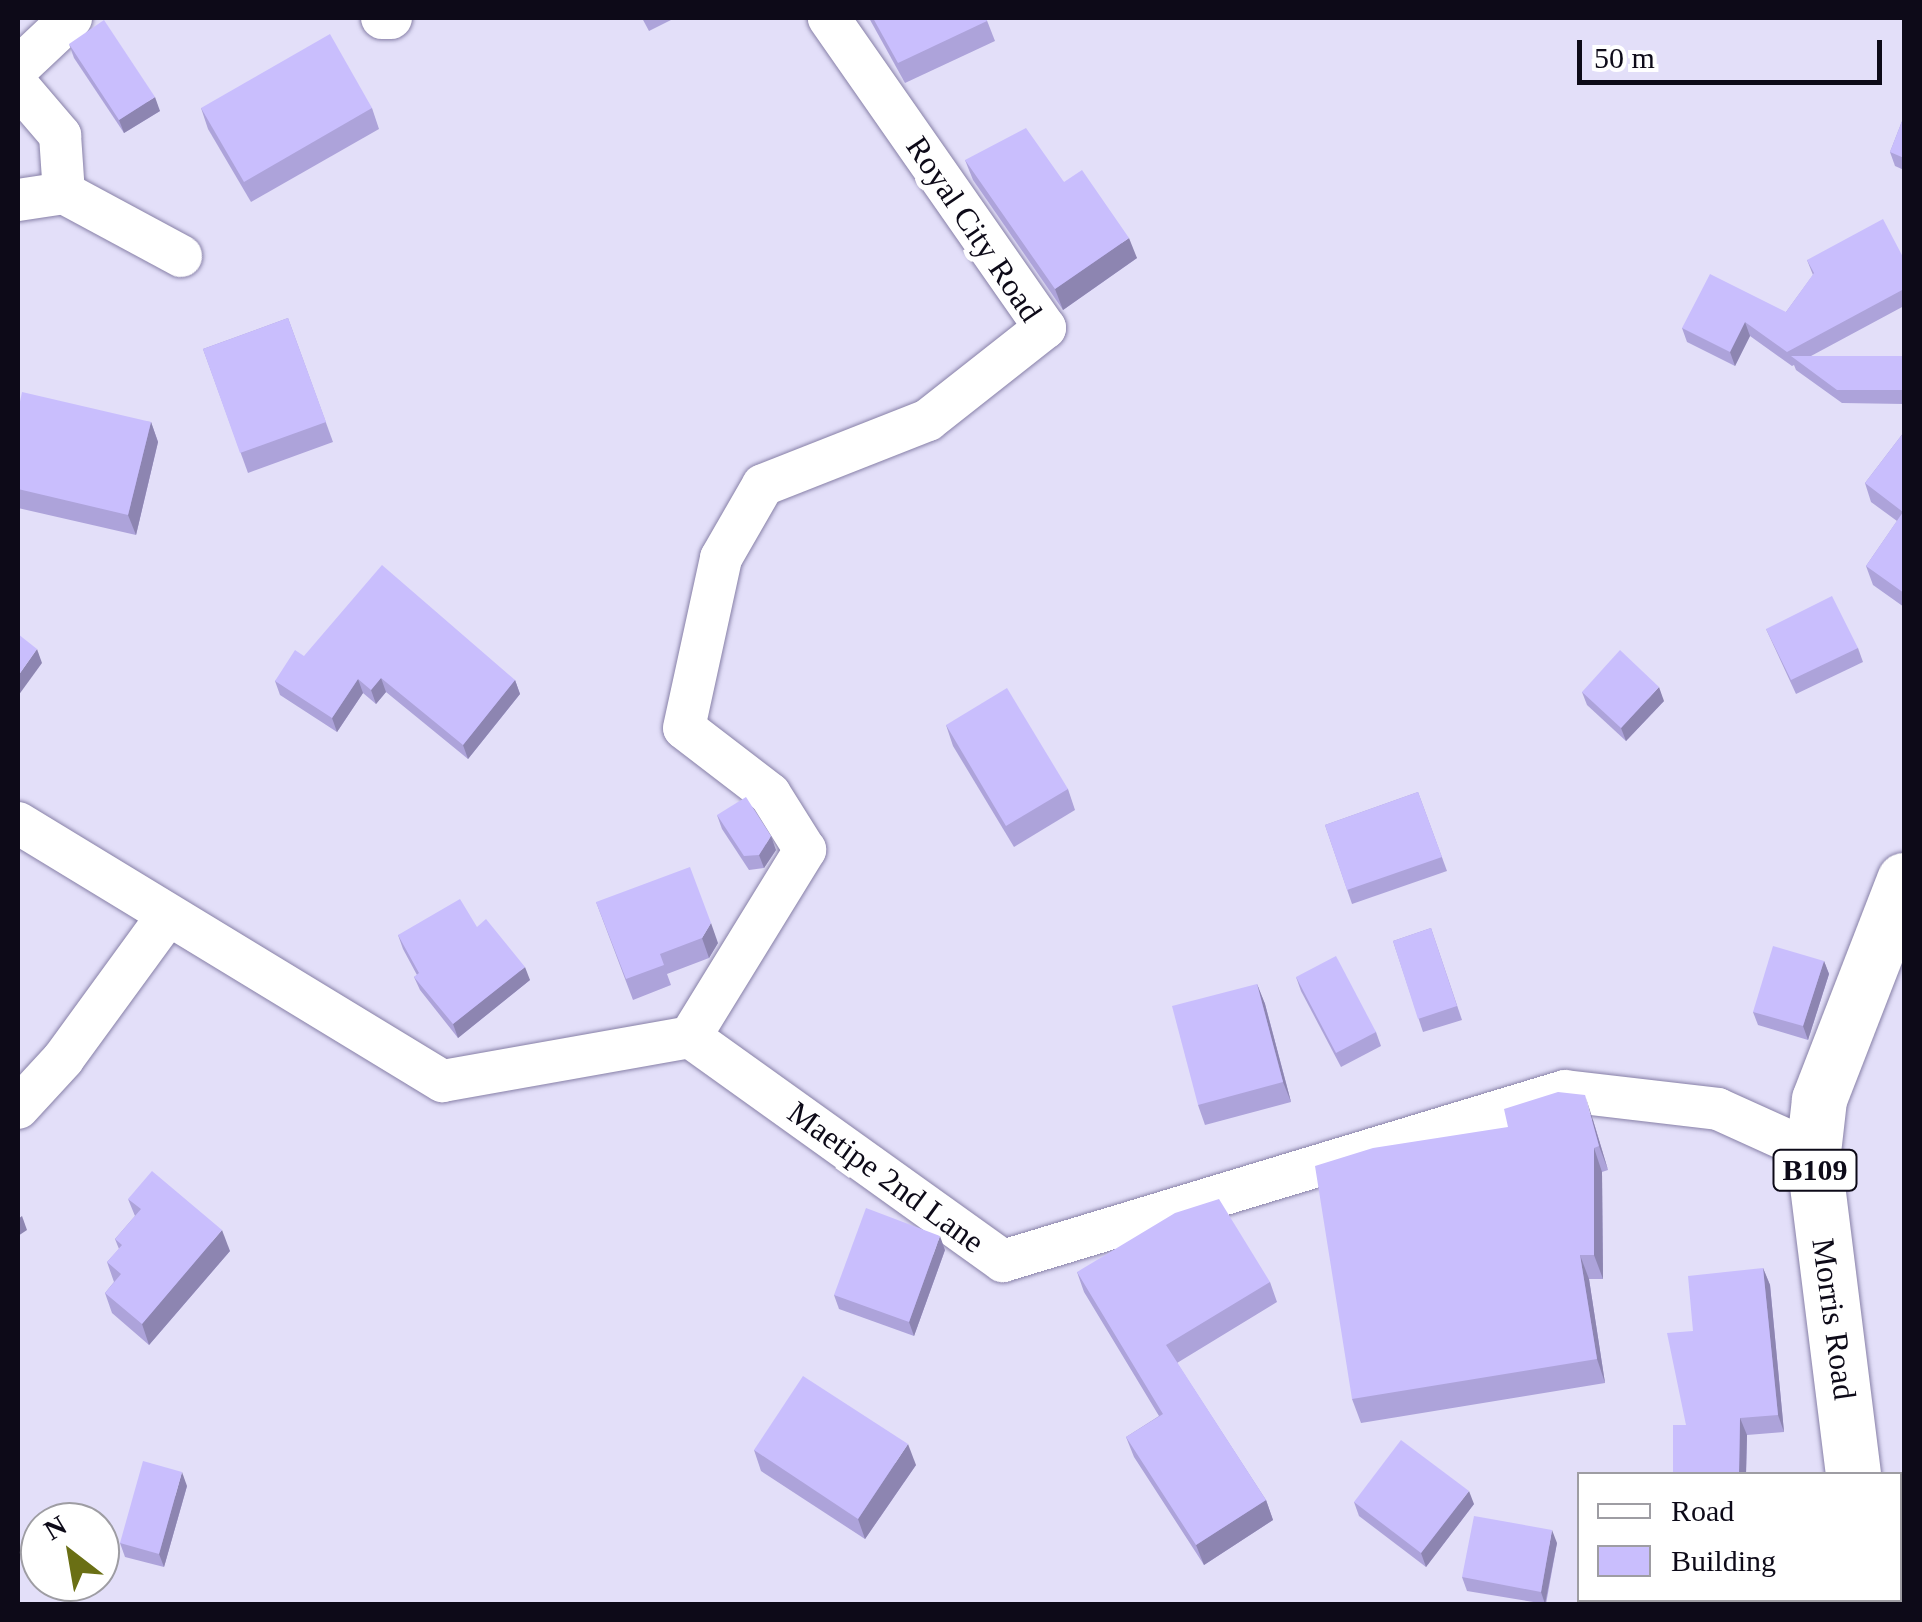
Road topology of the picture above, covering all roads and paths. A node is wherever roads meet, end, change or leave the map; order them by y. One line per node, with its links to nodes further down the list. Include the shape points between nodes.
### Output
1 (71, 18): 5 (street)
2 (382, 18): 3 (street)
3 (391, 18)
4 (829, 18): 13 (street, Royal City Road, via 1044,328 928,420 762,485 721,558 684,728 770,794 805,850)
5 (18, 68)
6 (18, 86): 7 (street, via 60,135)
7 (64, 193): 8 (street); 9 (street)
8 (18, 200)
9 (181, 256)
10 (18, 823): 12 (street)
11 (1904, 880): 15 (main road, Morris Road / B109, via 1819,1099)
12 (168, 915): 13 (street, via 443,1081); 14 (street, via 63,1059)
13 (690, 1036): 15 (street, Maetipe 2nd Lane, via 1003,1260 1565,1091 1718,1109)
14 (18, 1108)
15 (1813, 1152): 16 (main road, Morris Road / B109)
16 (1853, 1472)

